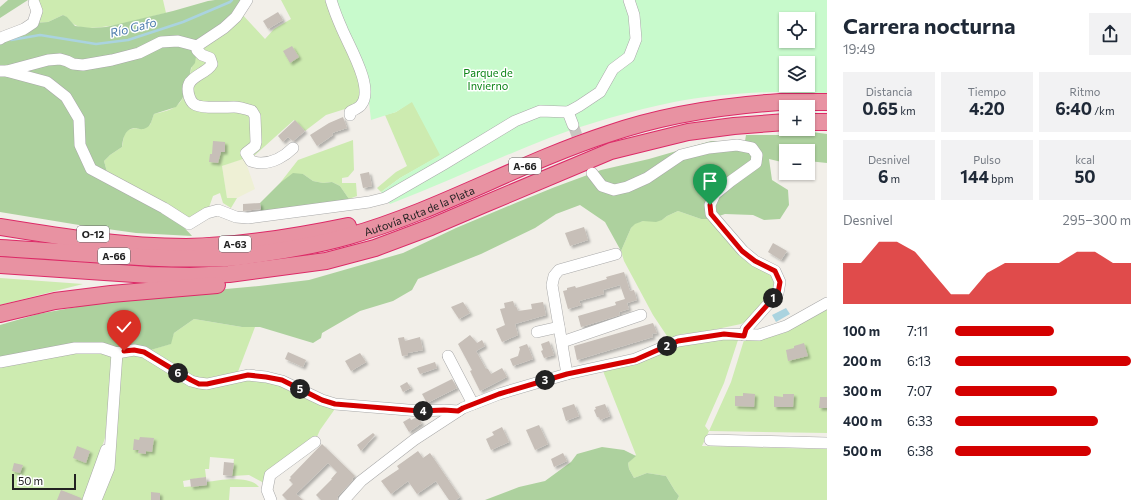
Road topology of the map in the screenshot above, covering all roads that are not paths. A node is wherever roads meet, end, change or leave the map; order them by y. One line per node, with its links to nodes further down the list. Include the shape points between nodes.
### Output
1 (247, 0): 6 (street, via 236,18)
2 (331, 0): 10 (street, via 362,71 364,83 361,106 350,112)
3 (629, 0): 9 (street, via 634,15 636,38 629,57 613,69 600,92)
4 (34, 3): 5 (street, via 37,11 33,23)
5 (0, 39)
6 (197, 46): 7 (street, via 178,41 161,42 139,53 112,60 83,65 73,64 67,60 48,60); 15 (street, via 197,50 210,58 212,64 188,84 188,93 194,104 252,110 255,116 256,142 246,153 251,161 261,163 281,158)
7 (3, 71): 9 (street, via 47,82 66,97 79,119 80,145 91,169 189,224 206,213 218,210 236,217 248,218 385,198 515,121 540,111)
8 (827, 102): 17 (highway, Autovía Ruta de la Plata / A-66, via 781,102 672,116 607,134 538,160)
9 (568, 112): 14 (street)
10 (350, 116)
11 (815, 122): 12 (highway)
12 (827, 122)
13 (779, 123): 23 (highway, Autovía Ruta de la Plata / A-66, via 688,132 611,152 431,227 375,248)
14 (573, 125)
15 (293, 148)
16 (592, 174): 30 (street, via 602,186 614,190 647,178 681,155 737,145 752,148 757,155 756,163 715,194 710,205 711,214 742,251 775,271 780,282 778,293 746,329)
17 (465, 192): 20 (highway, A-63, via 348,226 296,237 231,245); 21 (highway, Autovía Ruta de la Plata / A-66, via 351,236 229,258 125,257)
18 (0, 218): 20 (highway, O-12)
19 (0, 227): 20 (highway, A-63, via 128,245)
20 (186, 247)
21 (0, 248)
22 (616, 254): 28 (street, via 560,270 554,276 552,286)
23 (326, 261): 24 (highway, Autovía Ruta de la Plata / A-66, via 229,274 190,276); 26 (highway, via 280,276 55,301)
24 (0, 265)
25 (827, 302): 30 (street, via 786,326 759,335)
26 (0, 314)
27 (641, 315): 31 (street)
28 (559, 327): 29 (street); 31 (street)
29 (537, 332)
30 (744, 336): 35 (street, via 724,334 678,341 635,360)
31 (562, 342): 35 (street)
32 (117, 353): 34 (street, via 102,348 75,348); 37 (street, via 134,350 144,352 199,384 248,375 282,380 335,404 420,411); 38 (street)
33 (448, 356): 36 (street)
34 (0, 362)
35 (567, 374): 36 (street)
36 (473, 404): 37 (street)
37 (458, 411): 45 (street, via 414,440 361,481)
38 (111, 439): 42 (street); 43 (street, via 109,468)
39 (710, 440): 41 (street)
40 (315, 442): 44 (street, via 270,475 267,490)
41 (827, 443)
42 (88, 500)
43 (96, 500)
44 (272, 500)
45 (344, 500)

